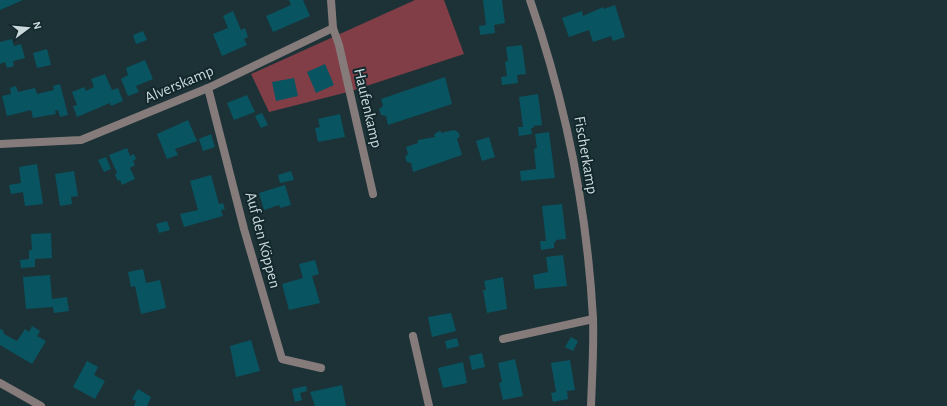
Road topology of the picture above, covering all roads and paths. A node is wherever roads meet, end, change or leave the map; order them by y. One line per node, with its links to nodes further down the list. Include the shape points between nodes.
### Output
1 (331, 0): 3 (street)
2 (530, 0): 7 (street, Fischerkamp, via 549,54 565,116 586,233)
3 (333, 28): 4 (street, Alverskamp); 6 (street, Haufenkamp)
4 (208, 88): 5 (street, Alverskamp, via 81,140); 10 (street, Auf den Köppen, via 244,229 282,359)
5 (0, 144)
6 (373, 194)
7 (593, 319): 9 (street); 14 (street, Fischerkamp)
8 (413, 336): 13 (street)
9 (503, 339)
10 (321, 368)
11 (0, 383): 12 (street)
12 (41, 406)
13 (428, 406)
14 (591, 406)

